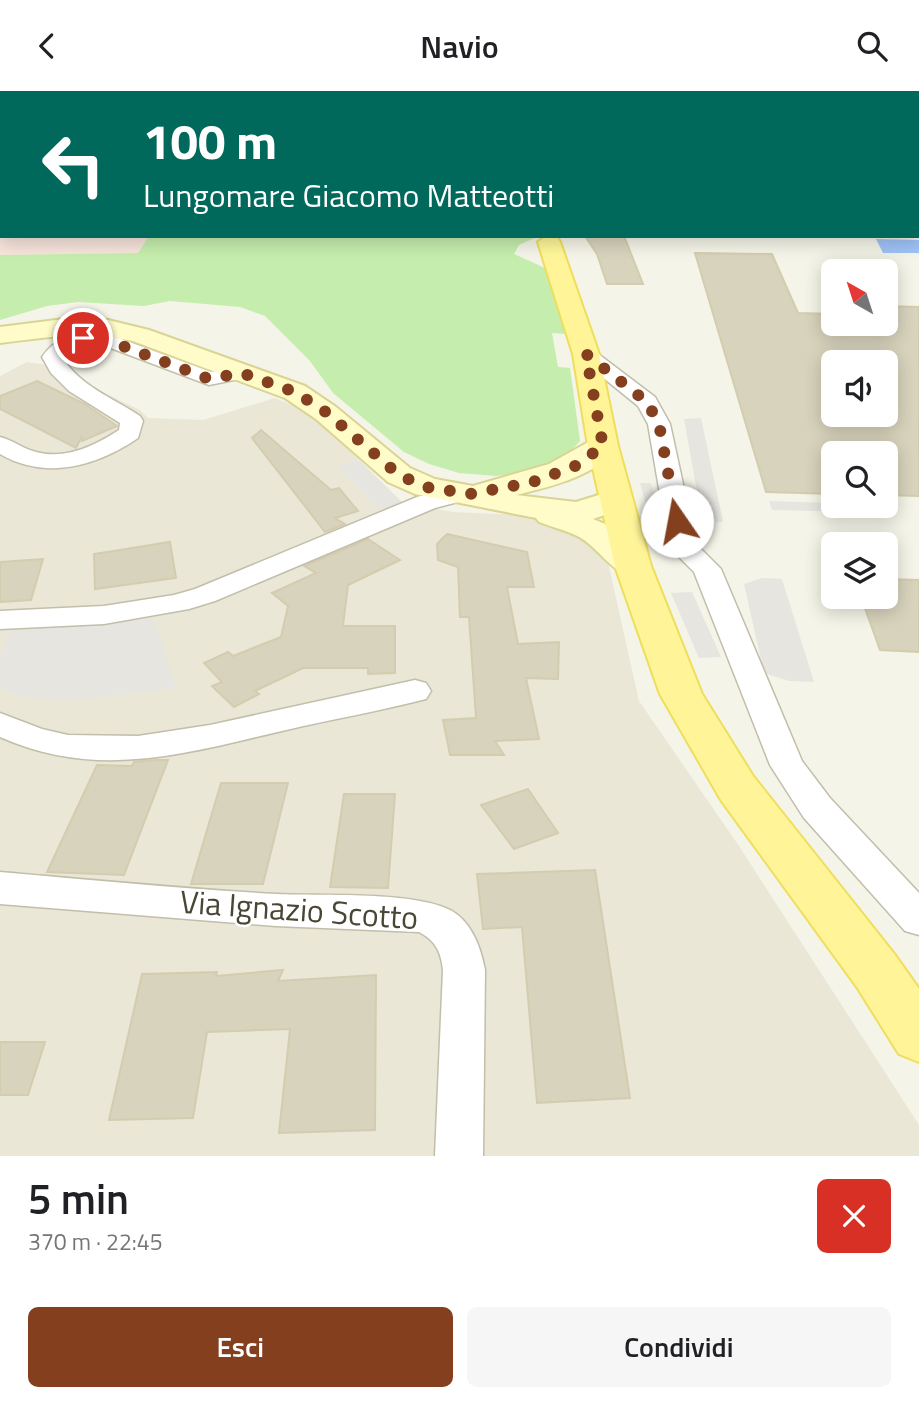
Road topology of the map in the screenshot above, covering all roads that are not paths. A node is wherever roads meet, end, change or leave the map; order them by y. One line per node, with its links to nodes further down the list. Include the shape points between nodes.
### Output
1 (549, 242): 3 (main road)
2 (0, 335): 4 (street, via 72,326 108,328)
3 (586, 354): 6 (main road); 15 (street, via 647,402 659,424 683,547 707,569 787,765 817,809)
4 (242, 373): 5 (street, via 209,379 102,338 83,338 66,343 52,357 58,371 132,421 130,433 93,455 63,462 17,456); 7 (street, via 309,401 399,475 426,487)
5 (0, 444)
6 (603, 446): 8 (street); 9 (main road)
7 (465, 494): 8 (street); 11 (street, via 426,502 170,606 121,615)
8 (533, 495): 9 (street, via 576,512); 10 (street, via 593,531)
9 (615, 500): 10 (main road)
10 (633, 566): 16 (main road, via 681,694 730,776)
11 (1, 622)
12 (415, 691): 13 (street, via 173,746 109,751 27,739)
13 (0, 724)
14 (0, 888): 17 (street, Via Ignazio Scotto, via 433,919 452,934 462,951)
15 (919, 919)
16 (919, 1036)
17 (459, 1156)

